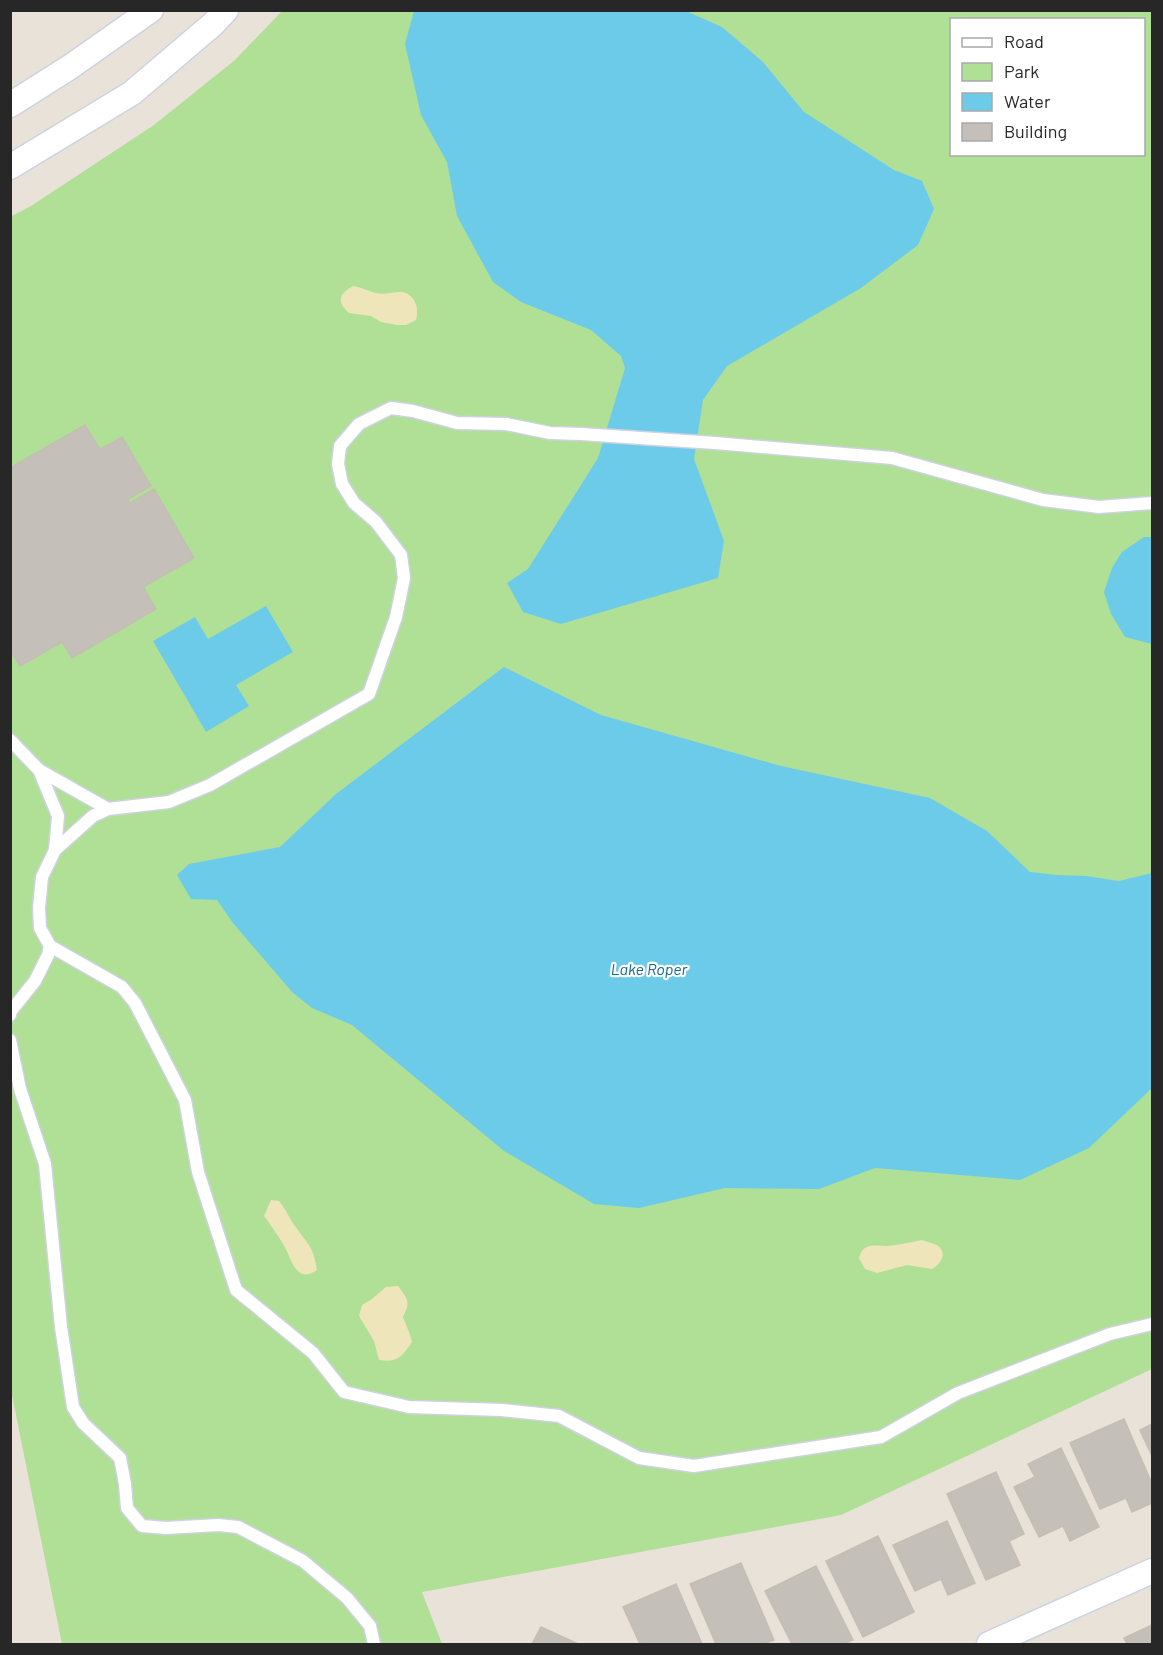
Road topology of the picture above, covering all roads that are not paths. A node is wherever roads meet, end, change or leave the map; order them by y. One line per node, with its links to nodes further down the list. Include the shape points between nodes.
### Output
1 (151, 10): 3 (street)
2 (226, 10): 4 (street, via 132,93)
3 (10, 105)
4 (10, 167)
5 (1152, 503): 8 (lane, via 1099,507 1043,500 892,458 550,433 506,424 457,423 391,408 359,424 340,446 338,464 342,484 354,503 376,522 401,555 404,578 396,617 369,694 210,785 169,802)
6 (10, 740): 7 (lane)
7 (39, 770): 8 (lane); 9 (lane, via 58,816)
8 (108, 809): 9 (lane, via 93,816)
9 (55, 850): 10 (lane, via 42,878 39,909 40,928)
10 (50, 946): 11 (lane, via 35,981); 13 (lane, via 122,987 135,1003 185,1100 198,1172 236,1290 313,1353 344,1392 409,1407 560,1416 639,1458 694,1466 881,1437 958,1393 1110,1334)
11 (10, 1014)
12 (10, 1041): 15 (lane, via 20,1089 45,1164 73,1407 83,1423 120,1458 127,1508 142,1526 238,1527 303,1561 347,1598 370,1626)
13 (1152, 1324)
14 (1152, 1571): 16 (street)
15 (374, 1644)
16 (988, 1644)

